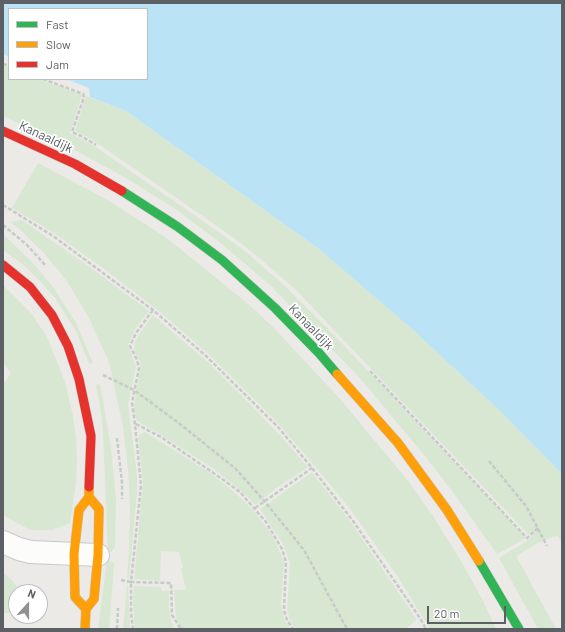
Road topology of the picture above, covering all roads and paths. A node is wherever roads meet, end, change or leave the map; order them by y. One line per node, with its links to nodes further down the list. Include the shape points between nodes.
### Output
1 (47, 80): 2 (path, via 83,94)
2 (73, 130)
3 (3, 132): 28 (main road, Kanaaldijk, via 75,164 130,195 222,260 274,308 319,353 398,443 447,510)
4 (3, 205): 6 (path, via 53,236)
5 (3, 265): 7 (main road, via 30,287 52,315 68,346)
6 (153, 310): 8 (path, via 130,346 139,368); 11 (path, via 205,355 278,427)
7 (79, 378): 8 (path, via 105,376); 12 (main road, via 91,436)
8 (134, 390): 9 (path, via 132,403); 13 (path, via 236,469)
9 (135, 424): 14 (path, via 160,437 219,477 240,492); 20 (path, via 141,485)
10 (489, 461): 16 (path, via 526,506)
11 (312, 468): 13 (path); 27 (path, via 353,521)
12 (89, 497): 17 (main road, via 79,510); 18 (main road, via 99,509)
13 (265, 502): 14 (path); 26 (path, via 304,550)
14 (254, 508): 25 (path, via 275,536 286,562 284,610)
15 (3, 542): 17 (street, via 31,552)
16 (547, 546)
17 (74, 554): 18 (street); 21 (main road, via 75,597)
18 (98, 555): 21 (main road, via 94,599)
19 (120, 580): 20 (path)
20 (131, 582): 23 (path); 24 (path, via 171,583 172,615)
21 (86, 609): 22 (main road)
22 (85, 629)
23 (133, 629)
24 (181, 629)
25 (293, 629)
26 (348, 629)
27 (426, 629)
28 (519, 629)

